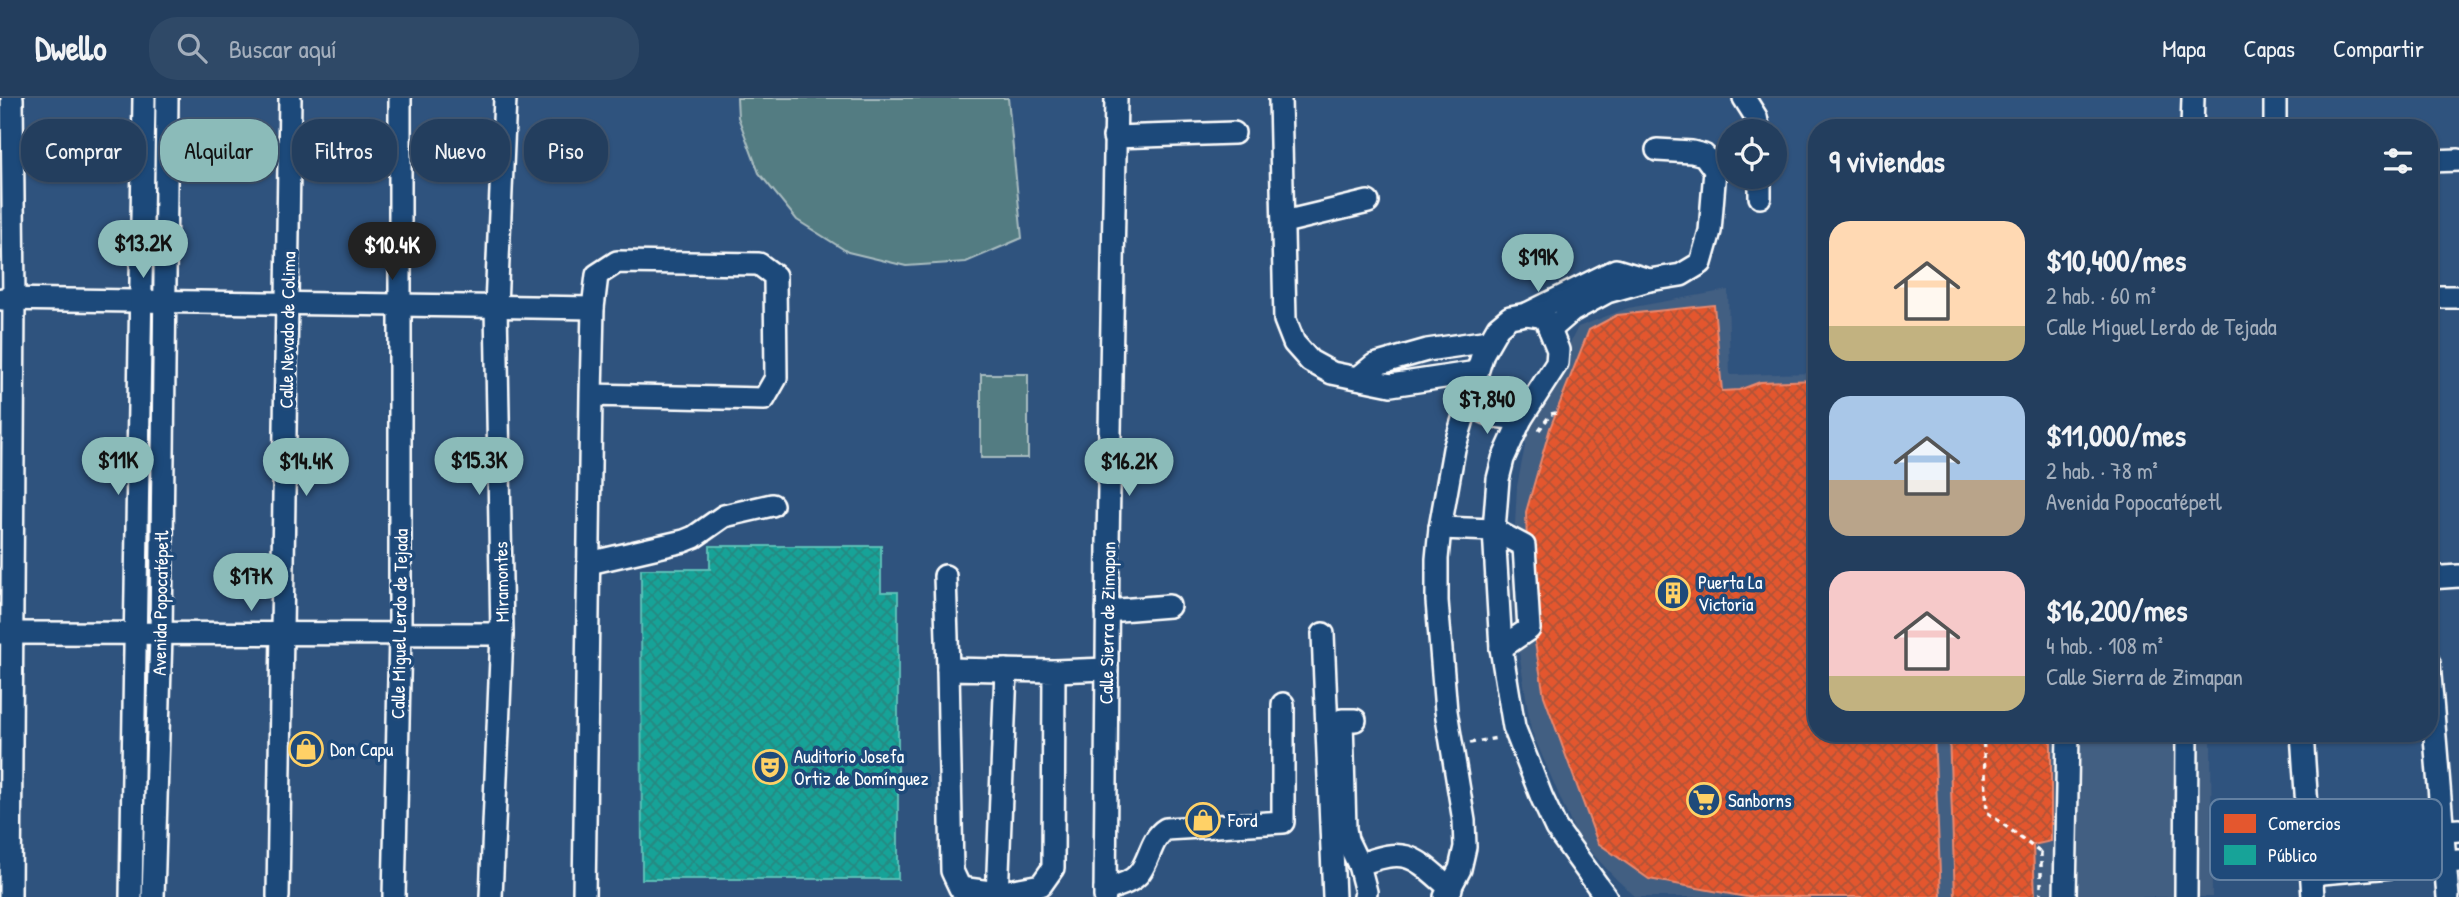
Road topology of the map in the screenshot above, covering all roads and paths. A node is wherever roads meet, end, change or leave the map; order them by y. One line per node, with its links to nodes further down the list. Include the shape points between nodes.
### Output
1 (12, 98): 25 (street)
2 (144, 98): 26 (street, Avenida Popocatépetl)
3 (167, 98): 26 (street, Avenida Popocatépetl)
4 (290, 98): 27 (street, Calle Nevado de Colima)
5 (400, 98): 28 (street, Calle Miguel Lerdo de Tejada)
6 (505, 98): 29 (street, Miramontes)
7 (1116, 98): 16 (street, Calle Sierra de Zimapan)
8 (1280, 98): 21 (street)
9 (1744, 98): 12 (street)
10 (2193, 98): 13 (street)
11 (2275, 98): 14 (street)
12 (1756, 119)
13 (2192, 119)
14 (2275, 119)
15 (1234, 133): 16 (street)
16 (1114, 136): 48 (street, Calle Sierra de Zimapan)
17 (1657, 149): 22 (street, via 1704,155 1715,170 1710,231 1701,263 1681,275)
18 (2459, 160): 19 (street)
19 (2438, 161)
20 (1368, 202): 21 (street)
21 (1284, 222): 35 (street, via 1285,320 1294,344 1310,361 1332,373)
22 (1649, 280): 31 (street, via 1616,270); 32 (street, via 1607,292 1572,311)
23 (2438, 297): 24 (street)
24 (2459, 297)
25 (7, 299): 26 (street); 49 (street)
26 (153, 301): 27 (street); 53 (street, Avenida Popocatépetl); 54 (street, Avenida Popocatépetl)
27 (287, 302): 28 (street); 50 (street, Calle Nevado de Colima)
28 (400, 303): 29 (street); 55 (street, Calle Miguel Lerdo de Tejada)
29 (496, 306): 30 (street); 51 (street, Miramontes)
30 (593, 308): 36 (street); 36 (street, via 597,275 617,262 759,264 775,276 776,377 764,399)
31 (1527, 314): 32 (street, via 1546,320); 33 (street, via 1510,317)
32 (1550, 330): 39 (street, via 1558,350 1557,363)
33 (1489, 341): 34 (street); 35 (street, via 1427,350 1374,365)
34 (1477, 372): 35 (street, via 1391,385); 37 (street)
35 (1358, 378)
36 (591, 395): 43 (street)
37 (1467, 404): 39 (street); 41 (street)
38 (1556, 413): 39 (path)
39 (1530, 425): 42 (street, via 1503,459)
40 (772, 505): 43 (street, via 724,516 684,541)
41 (1440, 528): 42 (street); 75 (street, via 1437,601 1446,711 1465,834 1461,869)
42 (1494, 530): 56 (street); 56 (street, via 1524,546 1529,629)
43 (589, 563): 84 (street)
44 (945, 576): 57 (street)
45 (2459, 576): 46 (street)
46 (2438, 577)
47 (1169, 607): 48 (street)
48 (1107, 611): 58 (street, Calle Sierra de Zimapan)
49 (6, 633): 53 (street); 78 (street)
50 (284, 634): 54 (street); 55 (street); 81 (street, Calle Nevado de Colima)
51 (502, 634): 55 (street); 83 (street, Miramontes)
52 (1323, 634): 85 (street)
53 (136, 635): 54 (street); 79 (street, Avenida Popocatépetl)
54 (161, 635): 80 (street, Avenida Popocatépetl)
55 (400, 635): 82 (street, Calle Miguel Lerdo de Tejada)
56 (1501, 648): 87 (street, via 1514,727 1542,798 1556,828)
57 (948, 668): 59 (street); 77 (street, via 952,871 960,888)
58 (1107, 669): 60 (street); 76 (street, Calle Sierra de Zimapan)
59 (1006, 670): 60 (street); 77 (street)
60 (1054, 671): 77 (street, via 1053,869 1041,885)
61 (1283, 705): 76 (street, via 1283,822 1167,829 1159,833 1140,873)
62 (1355, 720): 74 (street, via 1342,720 1345,829)
63 (2438, 732): 71 (street)
64 (1506, 736): 69 (path)
65 (1983, 742): 72 (path, via 1987,811)
66 (2068, 742): 88 (street)
67 (2187, 742): 89 (street)
68 (2303, 742): 70 (street)
69 (1468, 744)
70 (2306, 799)
71 (2451, 831): 73 (street)
72 (2040, 853)
73 (2453, 862): 90 (street)
74 (1359, 865): 75 (street, via 1396,854 1416,858); 86 (street)
75 (1448, 893)
76 (1105, 894)
77 (997, 895)
78 (10, 897)
79 (131, 897)
80 (153, 897)
81 (278, 897)
82 (394, 897)
83 (491, 897)
84 (584, 897)
85 (1334, 897)
86 (1365, 897)
87 (1606, 897)
88 (2065, 897)
89 (2186, 897)
90 (2448, 897)

